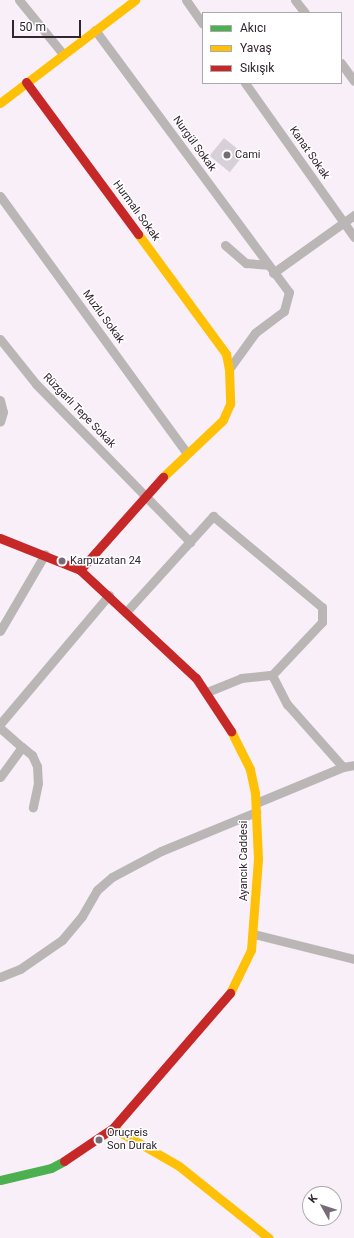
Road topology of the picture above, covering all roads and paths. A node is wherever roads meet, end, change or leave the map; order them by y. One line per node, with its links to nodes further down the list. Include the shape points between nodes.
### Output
1 (19, 0): 8 (street)
2 (135, 0): 7 (street)
3 (186, 0): 6 (street)
4 (295, 0): 5 (street)
5 (304, 12)
6 (202, 23)
7 (95, 30): 8 (street); 19 (street, Nurgül Sokak)
8 (63, 54): 11 (street)
9 (342, 64): 10 (street)
10 (354, 81)
11 (26, 82): 13 (street); 21 (street, Hurmalı Sokak, via 226,354)
12 (246, 84): 16 (street, Kanat Sokak)
13 (0, 102)
14 (0, 196): 24 (street, Muzlu Sokak)
15 (354, 215): 16 (street)
16 (344, 223): 17 (street, Kanat Sokak); 19 (street)
17 (354, 237)
18 (225, 245): 19 (street, via 246,263)
19 (270, 269): 21 (street, Nurgül Sokak, via 288,289 288,303 279,316 255,333)
20 (0, 339): 25 (street, Rüzgarlı Tepe Sokak, via 36,384)
21 (229, 368): 24 (street, via 230,404 226,415)
22 (0, 400): 23 (street)
23 (0, 422)
24 (187, 453): 25 (street)
25 (144, 496): 27 (street, Rüzgarlı Tepe Sokak); 29 (street)
26 (0, 538): 28 (street, Ayancık Caddesi)
27 (190, 542): 31 (street); 33 (street, via 213,516 322,607 322,622)
28 (45, 554): 29 (street, Ayancık Caddesi); 32 (street)
29 (80, 570): 30 (street, Ayancık Caddesi)
30 (109, 595): 31 (street, Ayancık Caddesi); 35 (street)
31 (126, 612): 34 (street, Ayancık Caddesi, via 196,678)
32 (0, 631)
33 (272, 675): 34 (street, via 241,678); 39 (street, via 287,704)
34 (207, 692): 42 (street, Ayancık Caddesi, via 246,758)
35 (0, 724)
36 (0, 728): 37 (street)
37 (22, 747): 40 (street); 41 (street, via 32,755 38,770)
38 (354, 766): 39 (street)
39 (343, 767): 42 (street)
40 (0, 777)
41 (33, 808)
42 (256, 808): 43 (street, Ayancık Caddesi, via 258,880); 45 (street, via 112,876 98,890 80,920 62,940 20,969)
43 (254, 934): 44 (street); 46 (street, Ayancık Caddesi, via 247,962 230,994)
44 (354, 959)
45 (0, 977)
46 (113, 1128): 47 (street, Ayancık Caddesi, via 51,1168); 48 (street, via 179,1166)
47 (0, 1180)
48 (269, 1238)

